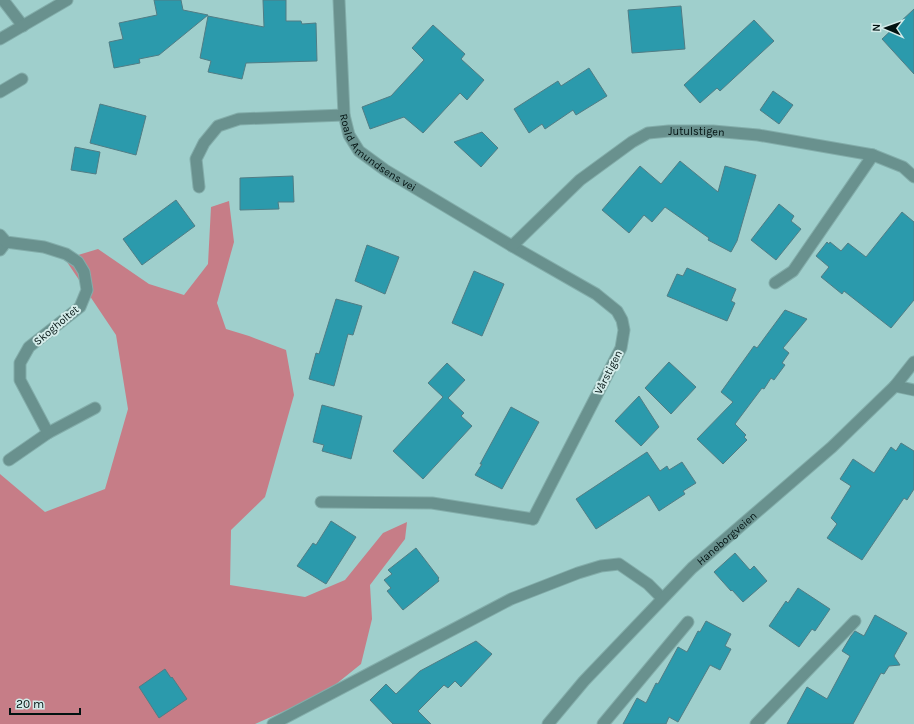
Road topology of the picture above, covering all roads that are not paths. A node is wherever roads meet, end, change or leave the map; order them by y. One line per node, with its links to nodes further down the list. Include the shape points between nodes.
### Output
1 (3, 0): 4 (street)
2 (66, 0): 4 (street)
3 (339, 0): 8 (street, Roald Amundsens vei)
4 (23, 26): 5 (street)
5 (0, 39)
6 (22, 79): 7 (street)
7 (0, 92)
8 (344, 115): 11 (street, via 239,119 218,126 204,143 196,159); 13 (street, Roald Amundsens vei, via 349,135 359,152)
9 (873, 155): 10 (street, Jutulstigen, via 903,167); 13 (street, Jutulstigen, via 758,135 713,131 648,133 580,180); 14 (street, via 792,271)
10 (914, 177)
11 (199, 187)
12 (2, 243): 19 (street, Skogholtet, via 44,247 66,254 78,262 84,272 87,290 80,307 29,347 20,363 20,380)
13 (512, 246): 21 (street, Vårstigen, via 596,294 617,311 624,330 621,348 533,519 432,503)
14 (775, 283)
15 (914, 362): 16 (street, Haneborgveien)
16 (895, 386): 17 (street); 22 (street, Haneborgveien, via 832,447 692,568)
17 (914, 390)
18 (95, 408): 19 (street)
19 (48, 433): 20 (street)
20 (9, 460)
21 (321, 502)
22 (662, 598): 25 (street, via 648,584 619,564 578,573 511,599); 26 (street, Haneborgveien, via 584,681)
23 (855, 621): 28 (street)
24 (688, 622): 27 (street)
25 (273, 724)
26 (548, 724)
27 (603, 724)
28 (756, 724)

